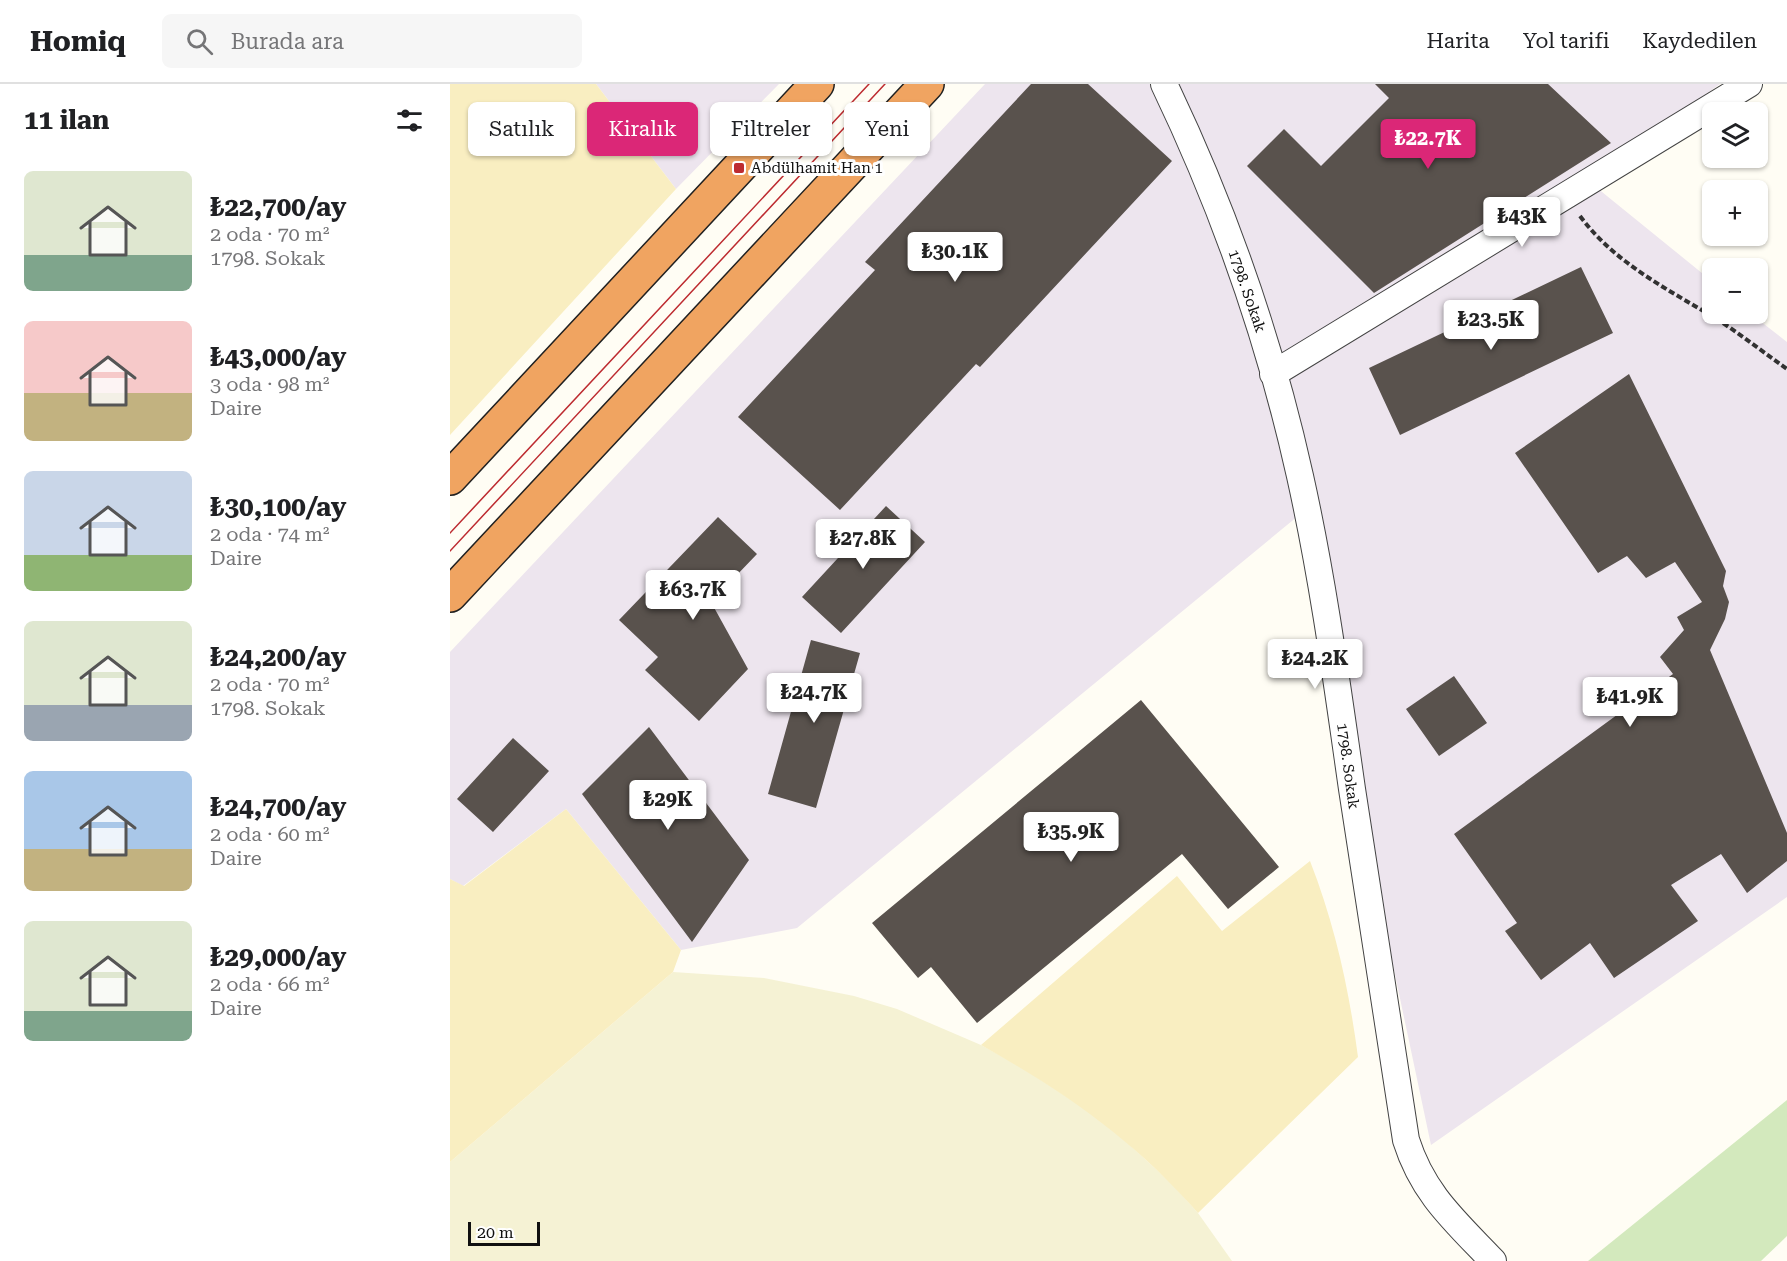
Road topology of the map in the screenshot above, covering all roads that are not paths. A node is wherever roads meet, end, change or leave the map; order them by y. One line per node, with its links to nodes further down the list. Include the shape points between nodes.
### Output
1 (817, 84): 6 (highway)
2 (927, 84): 7 (highway)
3 (1164, 84): 5 (street, 1798. Sokak, via 1206,178)
4 (1749, 84): 5 (street)
5 (1274, 374): 8 (street, 1798. Sokak, via 1300,474 1322,589 1406,1140 1429,1190)
6 (450, 478)
7 (450, 595)
8 (1493, 1261)

